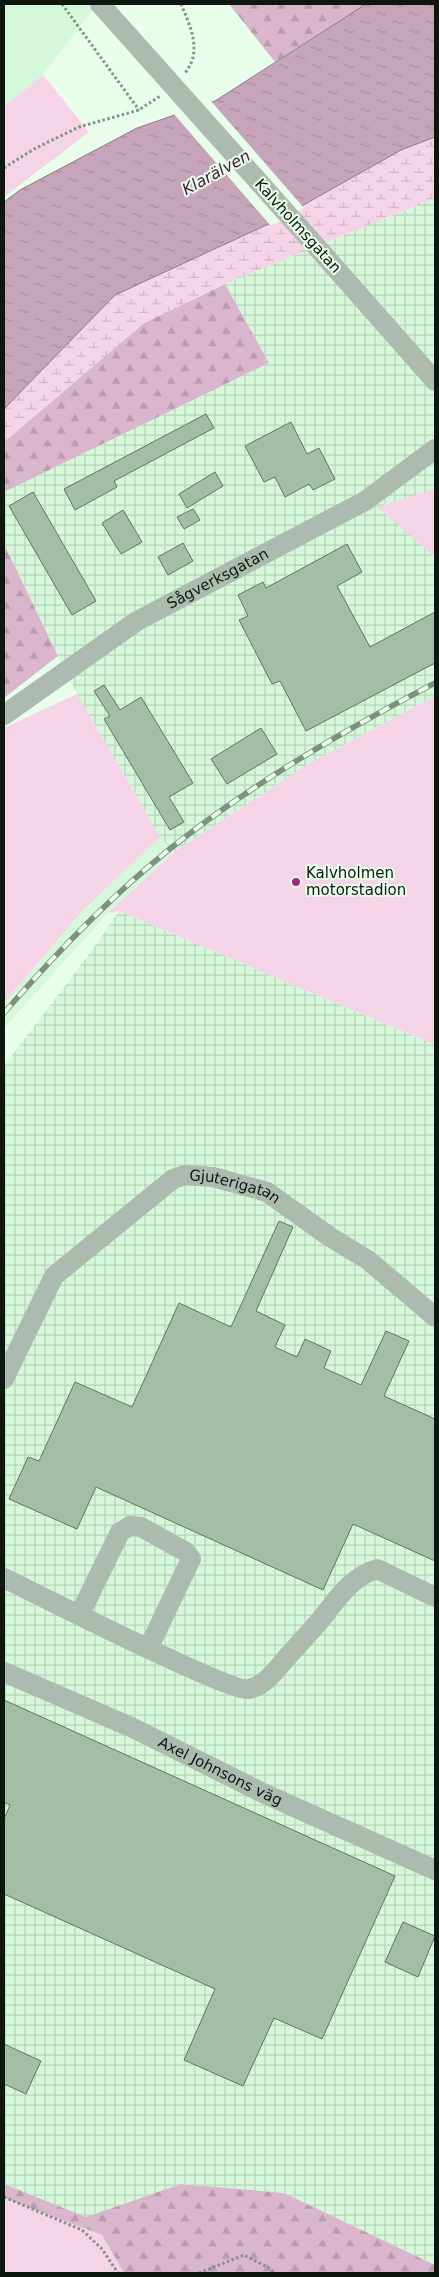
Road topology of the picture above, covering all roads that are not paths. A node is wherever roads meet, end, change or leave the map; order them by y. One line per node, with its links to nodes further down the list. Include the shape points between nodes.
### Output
1 (100, 4): 2 (street, Kalvholmsgatan, bridge)
2 (435, 381)
3 (435, 449): 4 (street, Sågverksgatan, via 365,500 137,621)
4 (4, 715)
5 (435, 1317): 6 (street, Gjuterigatan, via 368,1260 267,1192 213,1177 185,1174 173,1179 54,1276)
6 (4, 1379)
7 (4, 1578): 9 (street)
8 (435, 1597): 10 (street, via 377,1568 368,1572 339,1594 321,1619 268,1677 248,1690 239,1689)
9 (80, 1614): 10 (street); 10 (street, via 120,1532 130,1526 142,1527 186,1552 191,1559)
10 (149, 1647)
11 (4, 1672): 12 (street, Axel Johnsons väg, via 133,1728 263,1793)
12 (435, 1870)

